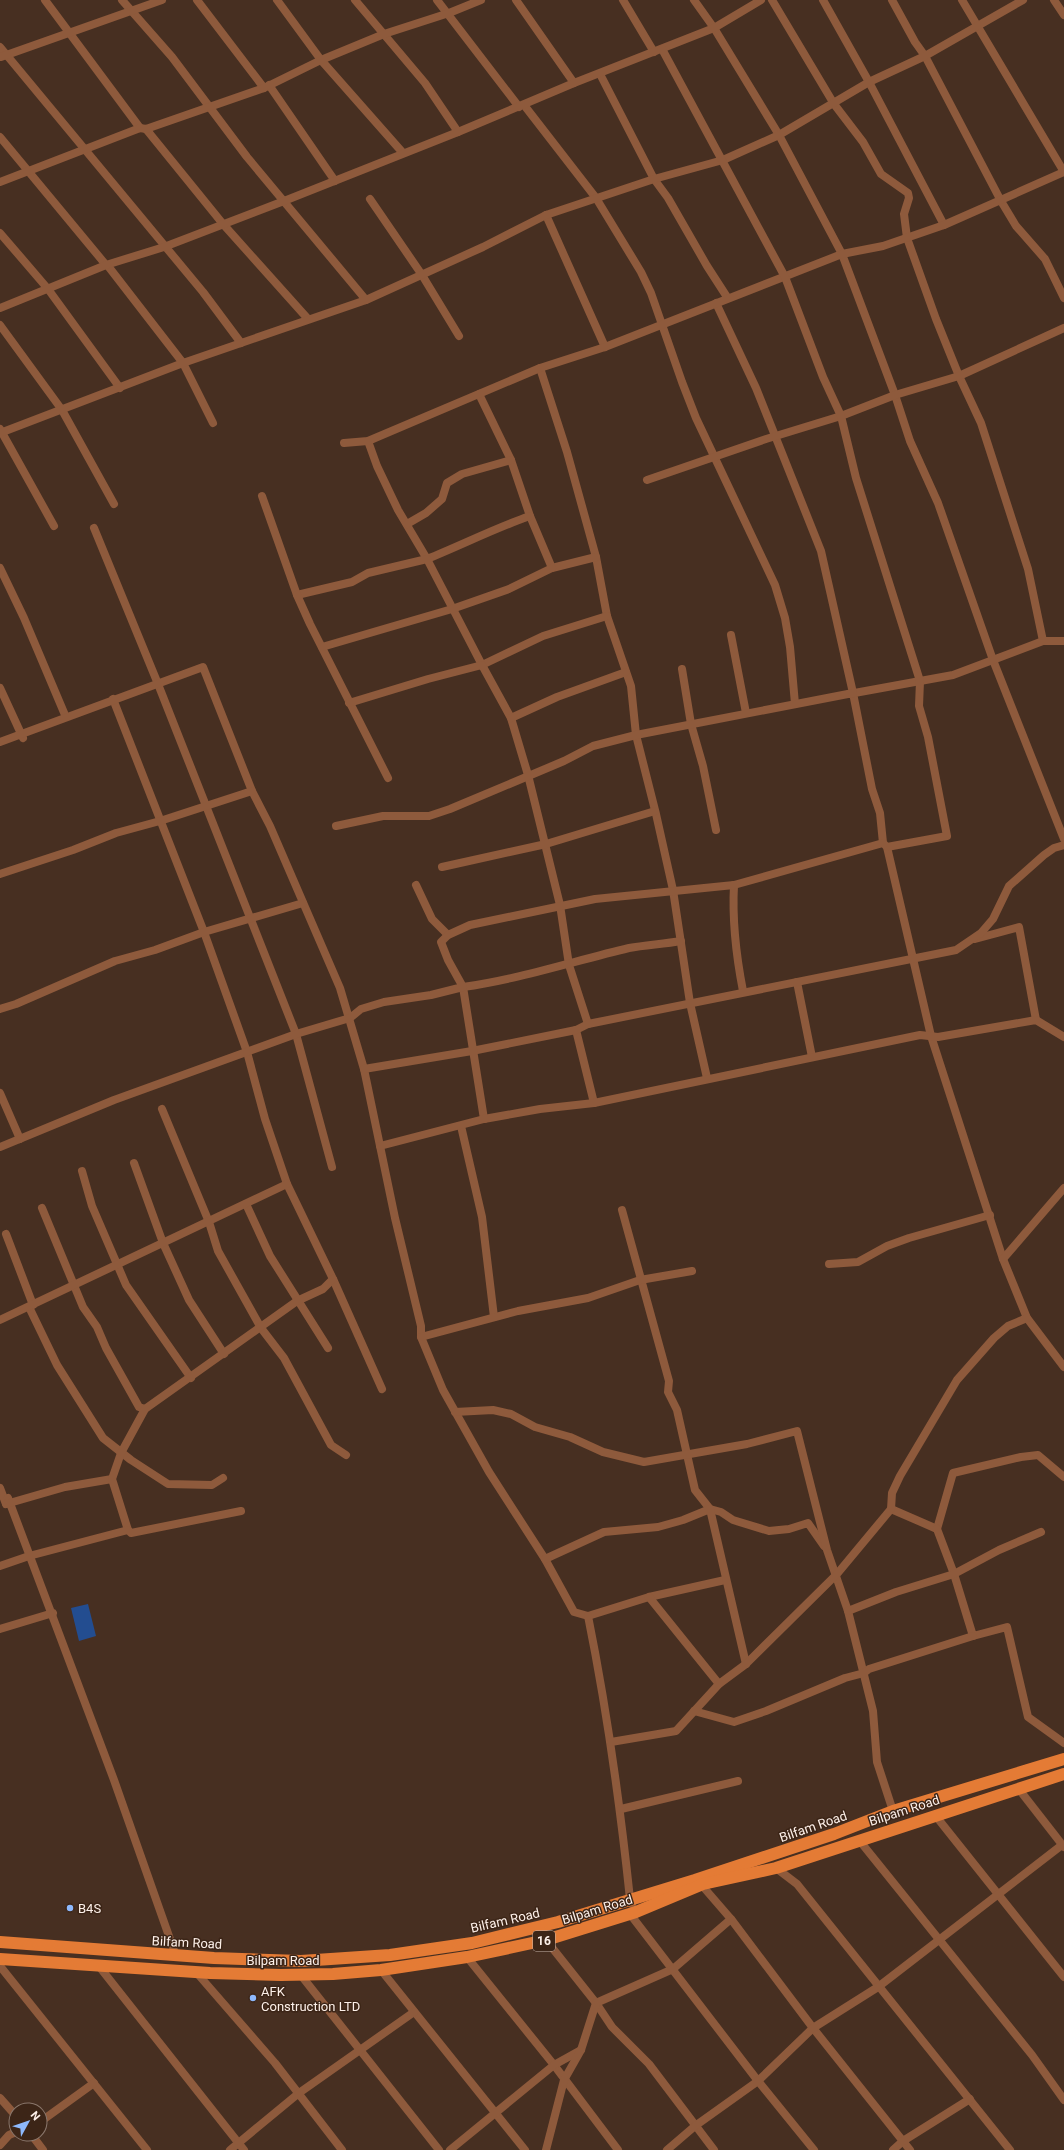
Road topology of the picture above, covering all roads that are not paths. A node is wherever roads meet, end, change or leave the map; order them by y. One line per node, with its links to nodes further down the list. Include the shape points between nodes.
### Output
1 (45, 0): 24 (street)
2 (122, 0): 19 (street)
3 (162, 0): 19 (street)
4 (197, 0): 35 (street)
5 (277, 0): 31 (street)
6 (355, 0): 25 (street)
7 (437, 0): 20 (street)
8 (516, 0): 34 (street)
9 (623, 0): 28 (street)
10 (694, 0): 23 (street)
11 (761, 0): 23 (street)
12 (772, 0): 36 (street)
13 (822, 0): 33 (street)
14 (892, 0): 30 (street)
15 (962, 0): 22 (street)
16 (1023, 0): 22 (street)
17 (1054, 0): 21 (street)
18 (476, 1): 20 (street)
19 (131, 12): 24 (street); 38 (street, via 172,57)
20 (449, 13): 25 (street); 37 (street)
21 (1064, 15)
22 (977, 26): 30 (street); 47 (street)
23 (714, 28): 27 (street); 41 (street)
24 (69, 34): 29 (street); 39 (street)
25 (384, 34): 31 (street); 40 (street, via 425,83)
26 (0, 47): 29 (street)
27 (662, 49): 28 (street); 45 (street)
28 (654, 52): 32 (street)
29 (3, 56): 43 (street)
30 (925, 56): 33 (street); 53 (street)
31 (321, 60): 35 (street); 44 (street)
32 (600, 74): 34 (street); 48 (street)
33 (869, 82): 36 (street); 57 (street)
34 (574, 83): 37 (street)
35 (266, 87): 38 (street); 49 (street)
36 (834, 104): 41 (street); 59 (street, via 863,142 881,174 908,192 904,214)
37 (521, 106): 40 (street); 51 (street)
38 (209, 108): 39 (street); 54 (street)
39 (143, 128): 43 (street); 56 (street)
40 (458, 132): 44 (street)
41 (779, 135): 45 (street); 61 (street)
42 (0, 137): 46 (street)
43 (84, 148): 46 (street); 60 (street)
44 (403, 153): 49 (street)
45 (723, 160): 48 (street); 64 (street)
46 (28, 170): 50 (street); 62 (street)
47 (1064, 172): 53 (street)
48 (654, 179): 51 (street); 66 (street)
49 (335, 181): 54 (street)
50 (0, 182)
51 (596, 198): 55 (street); 72 (street, via 641,272)
52 (370, 200): 63 (street)
53 (1001, 201): 57 (street); 67 (street, via 1016,226 1045,259)
54 (284, 202): 56 (street); 68 (street)
55 (546, 215): 63 (street); 77 (street)
56 (223, 224): 60 (street); 71 (street)
57 (944, 225): 59 (street)
58 (0, 233): 65 (street)
59 (907, 238): 61 (street, via 883,246); 80 (street)
60 (164, 247): 62 (street); 76 (street, via 203,292)
61 (842, 254): 64 (street); 83 (street)
62 (107, 266): 65 (street); 78 (street)
63 (422, 274): 68 (street); 75 (street)
64 (785, 277): 66 (street); 85 (street, via 823,377)
65 (48, 289): 70 (street); 81 (street)
66 (728, 297): 69 (street)
67 (1064, 298)
68 (366, 300): 71 (street)
69 (716, 303): 72 (street); 88 (street, via 756,388)
70 (0, 308)
71 (308, 319): 76 (street)
72 (662, 323): 77 (street); 91 (street, via 682,382)
73 (0, 325): 84 (street)
74 (1064, 328): 80 (street)
75 (459, 336)
76 (241, 343): 78 (street)
77 (605, 347): 79 (street)
78 (183, 363): 81 (street); 86 (street)
79 (540, 368): 82 (street); 100 (street, via 567,452)
80 (959, 376): 83 (street); 108 (street, via 984,430 1028,569)
81 (120, 388): 84 (street)
82 (479, 394): 89 (street); 92 (street)
83 (895, 395): 85 (street); 111 (street, via 910,442 948,530)
84 (62, 410): 87 (street); 95 (street)
85 (841, 416): 88 (street); 115 (street, via 856,478)
86 (213, 423)
87 (1, 432): 98 (street)
88 (775, 436): 91 (street); 118 (street, via 820,551)
89 (368, 441): 90 (street); 97 (street, via 398,510)
90 (344, 442)
91 (714, 458): 93 (street); 121 (street, via 775,585 786,618)
92 (511, 460): 96 (street); 97 (street, via 462,474 447,483 442,499)
93 (647, 480)
94 (262, 496): 104 (street)
95 (114, 504)
96 (530, 516): 101 (street, via 481,534); 103 (street)
97 (408, 524): 101 (street)
98 (54, 526)
99 (94, 528): 116 (street)
100 (596, 557): 103 (street); 106 (street)
101 (427, 559): 104 (street, via 368,573 352,582); 105 (street)
102 (0, 568): 123 (street)
103 (552, 568): 105 (street, via 510,589)
104 (297, 594): 110 (street)
105 (452, 609): 110 (street); 112 (street)
106 (607, 616): 112 (street, via 543,636); 114 (street)
107 (731, 635): 122 (street)
108 (1043, 641): 109 (street); 111 (street)
109 (1064, 641)
110 (322, 647): 120 (street)
111 (992, 660): 115 (street, via 953,675); 137 (street)
112 (482, 666): 120 (street); 124 (street)
113 (682, 669): 125 (street)
114 (626, 672): 124 (street, via 557,697); 126 (street, via 631,686)
115 (920, 682): 118 (street); 139 (street, via 919,706 928,737 947,836)
116 (158, 684): 119 (street); 131 (street, via 203,667); 132 (street)
117 (0, 688): 127 (street)
118 (853, 693): 121 (street); 126 (street); 139 (street)
119 (112, 699): 128 (street); 134 (street)
120 (349, 702): 130 (street)
121 (795, 704): 122 (street)
122 (746, 713): 125 (street)
123 (65, 715)
124 (511, 718): 129 (street)
125 (691, 724): 126 (street); 136 (street, via 703,766)
126 (636, 735): 129 (street, via 593,746); 133 (street)
127 (23, 738)
128 (0, 742)
129 (528, 775): 135 (street, via 429,816 382,816); 138 (street)
130 (388, 778)
131 (252, 791): 132 (street); 146 (street)
132 (206, 806): 134 (street); 148 (street)
133 (655, 811): 138 (street); 145 (street)
134 (160, 821): 142 (street, via 116,833); 149 (street)
135 (336, 826)
136 (716, 830)
137 (1064, 839)
138 (546, 844): 141 (street); 147 (street)
139 (885, 845): 144 (street); 153 (street)
140 (1064, 845): 151 (street, via 1049,852 1009,886 993,919)
141 (442, 867)
142 (0, 874)
143 (416, 885): 150 (street, via 432,919)
144 (734, 885): 145 (street); 157 (street, via 732,915)
145 (673, 890): 147 (street); 152 (street)
146 (303, 902): 148 (street); 160 (street)
147 (560, 905): 150 (street, via 470,924); 154 (street)
148 (251, 917): 149 (street); 164 (street)
149 (204, 932): 159 (street, via 115,961 16,1004); 168 (street)
150 (448, 935): 156 (street, via 441,942)
151 (969, 940): 153 (street, via 956,950); 161 (street, via 1019,928)
152 (681, 941): 154 (street, via 631,948); 158 (street)
153 (914, 959): 155 (street); 165 (street)
154 (569, 965): 156 (street); 162 (street)
155 (798, 982): 158 (street); 169 (street)
156 (463, 987): 160 (street, via 384,1002 361,1009); 167 (street)
157 (743, 991)
158 (690, 1003): 162 (street); 171 (street)
159 (0, 1008)
160 (350, 1018): 164 (street); 170 (street)
161 (1036, 1020): 165 (street, via 938,1037); 166 (street)
162 (588, 1024): 163 (street)
163 (576, 1030): 167 (street); 173 (street)
164 (296, 1034): 168 (street); 181 (street)
165 (931, 1036): 169 (street, via 920,1035); 188 (street)
166 (1064, 1037)
167 (472, 1051): 170 (street); 175 (street)
168 (247, 1052): 177 (street, via 114,1100); 183 (street, via 265,1119)
169 (812, 1057): 171 (street)
170 (364, 1069): 178 (street)
171 (707, 1078): 173 (street)
172 (0, 1093): 177 (street)
173 (594, 1103): 175 (street)
174 (162, 1109): 189 (street)
175 (484, 1119): 176 (street)
176 (461, 1126): 178 (street); 201 (street, via 482,1217)
177 (20, 1139): 179 (street)
178 (380, 1146): 205 (street, via 421,1326)
179 (0, 1148)
180 (134, 1163): 191 (street)
181 (332, 1167)
182 (82, 1171): 194 (street, via 92,1206)
183 (287, 1184): 185 (street); 196 (street)
184 (1064, 1188): 192 (street)
185 (246, 1204): 189 (street); 199 (street, via 270,1256)
186 (42, 1208): 198 (street)
187 (622, 1210): 197 (street)
188 (990, 1215): 192 (street); 193 (street, via 909,1238 887,1246 858,1262)
189 (209, 1222): 191 (street); 204 (street, via 218,1251)
190 (6, 1234): 200 (street)
191 (163, 1243): 194 (street); 207 (street, via 189,1300)
192 (1002, 1259): 202 (street)
193 (829, 1264)
194 (118, 1265): 198 (street); 209 (street, via 126,1285)
195 (692, 1271): 197 (street)
196 (333, 1279): 199 (street, via 323,1289); 210 (street)
197 (640, 1280): 201 (street, via 588,1298); 214 (street, via 669,1381 668,1392 677,1410)
198 (73, 1286): 200 (street); 211 (street, via 83,1307 98,1327 106,1348 139,1407)
199 (297, 1302): 204 (street); 206 (street)
200 (31, 1306): 203 (street); 213 (street, via 57,1365 103,1438)
201 (494, 1317): 205 (street)
202 (1027, 1318): 208 (street); 221 (street, via 1008,1326 994,1338 957,1380 900,1476 892,1493)
203 (0, 1320)
204 (261, 1328): 207 (street); 215 (street, via 284,1358 331,1445)
205 (420, 1337): 212 (street, via 442,1390)
206 (328, 1348)
207 (224, 1354): 209 (street)
208 (1064, 1367)
209 (190, 1378): 211 (street)
210 (382, 1389)
211 (145, 1409): 213 (street)
212 (455, 1412): 214 (street, via 493,1410 511,1414 535,1427 603,1452 644,1462); 228 (street, via 489,1472)
213 (121, 1453): 217 (street, via 168,1484 212,1485); 218 (street)
214 (687, 1454): 220 (street, via 696,1490); 226 (street, via 747,1444 797,1431)
215 (346, 1455)
216 (1064, 1477): 223 (street, via 1038,1455 952,1473)
217 (223, 1478)
218 (112, 1479): 219 (street); 224 (street)
219 (3, 1495): 227 (street); 263 (street, via 114,1780)
220 (710, 1509): 226 (street, via 769,1531 789,1529 808,1523); 228 (street, via 683,1520 658,1526 604,1532); 232 (street)
221 (891, 1509): 223 (street); 230 (street)
222 (241, 1511): 224 (street, via 131,1533)
223 (936, 1529): 231 (street)
224 (128, 1530): 227 (street)
225 (1040, 1532): 231 (street)
226 (827, 1550): 230 (street)
227 (29, 1556): 229 (street)
228 (545, 1559): 236 (street, via 574,1612)
229 (0, 1566)
230 (836, 1574): 234 (street); 239 (street)
231 (954, 1574): 234 (street, via 896,1592); 238 (street)
232 (725, 1580): 233 (street); 239 (street)
233 (649, 1597): 236 (street); 241 (street)
234 (848, 1611): 240 (street)
235 (53, 1613): 237 (street)
236 (588, 1616): 243 (street)
237 (0, 1628)
238 (973, 1636): 240 (street, via 869,1669); 244 (street, via 1006,1627 1028,1717)
239 (746, 1664): 241 (street)
240 (864, 1673): 242 (street, via 845,1678 734,1722); 250 (street, via 873,1711 877,1762)
241 (719, 1684): 242 (street)
242 (694, 1711): 243 (street, via 676,1731)
243 (611, 1742): 249 (street)
244 (1064, 1743)
245 (1064, 1759): 250 (main road, Bilfam Road / 16)
246 (1064, 1774): 248 (main road, Bilpam Road / 16)
247 (738, 1781): 249 (street)
248 (1018, 1788): 251 (main road, Bilpam Road / 16); 253 (street)
249 (621, 1809): 257 (street)
250 (893, 1811): 255 (main road, Bilfam Road / 16)
251 (935, 1815): 252 (main road, Bilpam Road / 16); 256 (street)
252 (859, 1840): 254 (main road, Bilpam Road / 16); 261 (street)
253 (1063, 1846): 256 (street)
254 (776, 1868): 255 (main road, Bilpam Road / 16); 273 (street, via 797,1884)
255 (699, 1882): 257 (main road, Bilfam Road / 16); 258 (main road, Bilpam Road / 16); 259 (street)
256 (998, 1894): 261 (street); 272 (street)
257 (630, 1899): 258 (street); 263 (main road, Bilfam Road / 16, via 508,1936 390,1955 318,1961)
258 (633, 1913): 260 (main road, Bilpam Road / 16); 268 (street)
259 (731, 1919): 268 (street); 276 (street)
260 (546, 1940): 264 (main road, Bilpam Road / 16); 274 (street)
261 (939, 1941): 273 (street); 286 (street, via 1032,2055)
262 (0, 1942): 263 (main road, Bilfam Road / 16)
263 (176, 1956)
264 (467, 1957): 269 (main road, Bilpam Road / 16); 279 (street)
265 (0, 1959): 266 (main road, Bilpam Road / 16)
266 (98, 1965): 270 (main road, Bilpam Road / 16); 293 (street)
267 (0, 1966): 282 (street)
268 (673, 1968): 274 (street); 281 (street)
269 (381, 1970): 271 (main road, Bilpam Road / 16); 275 (street)
270 (196, 1972): 271 (main road, Bilpam Road / 16); 283 (street)
271 (300, 1974): 277 (street)
272 (1064, 1977)
273 (878, 1986): 276 (street); 285 (street)
274 (596, 2003): 278 (street); 290 (street, via 612,2027 649,2064)
275 (414, 2012): 277 (street); 288 (street)
276 (813, 2028): 281 (street); 292 (street)
277 (361, 2049): 283 (street); 299 (street)
278 (581, 2050): 279 (street); 280 (street)
279 (554, 2065): 280 (street); 288 (street)
280 (564, 2080): 302 (street); 303 (street)
281 (758, 2081): 290 (street); 306 (street)
282 (94, 2083): 289 (street); 295 (street)
283 (299, 2093): 293 (street); 298 (street)
284 (0, 2098): 287 (street)
285 (970, 2099): 292 (street); 309 (street)
286 (1064, 2100)
287 (8, 2107)
288 (494, 2112): 300 (street); 301 (street)
289 (48, 2116)
290 (695, 2126): 304 (street); 305 (street)
291 (8, 2136): 294 (street)
292 (903, 2141): 307 (street); 308 (street)
293 (239, 2143): 296 (street); 297 (street)
294 (0, 2145)
295 (147, 2150)
296 (230, 2150)
297 (244, 2150)
298 (342, 2150)
299 (439, 2150)
300 (450, 2150)
301 (525, 2150)
302 (546, 2150)
303 (618, 2150)
304 (667, 2150)
305 (714, 2150)
306 (814, 2150)
307 (894, 2150)
308 (910, 2150)
309 (1010, 2150)

